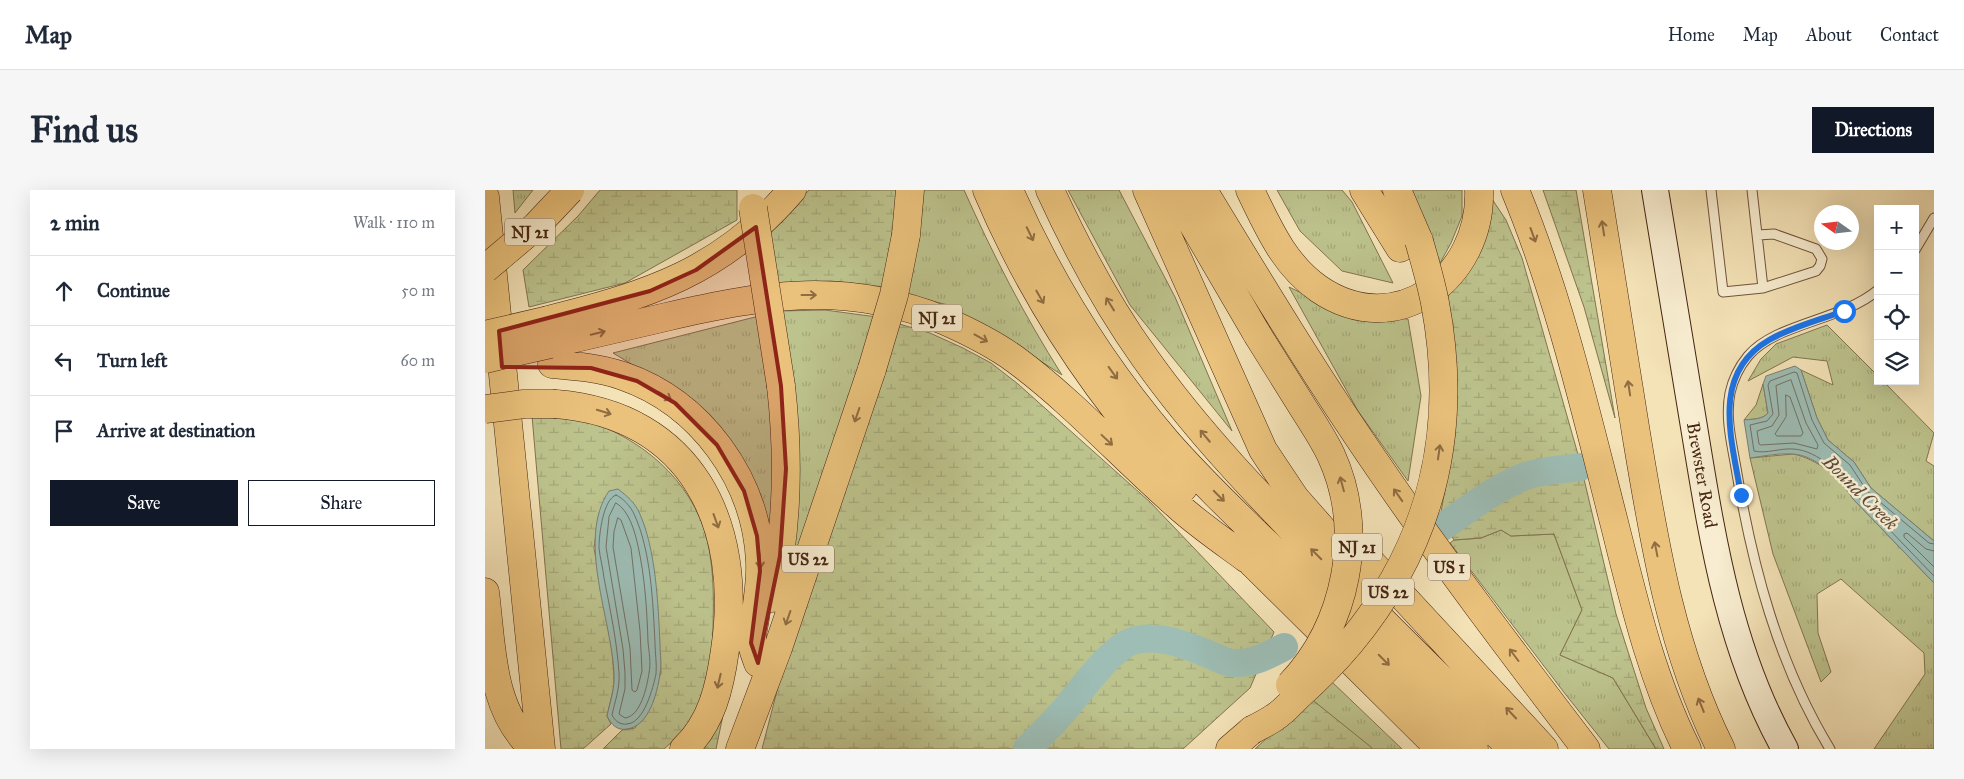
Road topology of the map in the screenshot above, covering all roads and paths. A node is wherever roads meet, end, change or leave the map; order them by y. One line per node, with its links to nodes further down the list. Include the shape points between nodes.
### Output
1 (487, 190): 25 (highway)
2 (570, 190): 29 (highway, NJ 21, bridge, via 536,226)
3 (751, 190): 42 (highway, bridge, via 781,386 785,435 785,520)
4 (791, 190): 34 (highway, via 747,234 696,270 632,298)
5 (910, 190): 47 (highway, US 22, one-way to 47, bridge, via 906,235 894,295 872,369 778,648)
6 (987, 190): 39 (highway, one-way to 39, via 1029,278 1083,366 1134,434)
7 (1009, 190): 50 (highway, one-way to 50, via 1065,300 1099,354 1150,421 1209,486)
8 (1050, 190): 51 (highway, one-way to 8, via 1297,535 1193,422 1109,304)
9 (1147, 190): 32 (highway, NJ 21)
10 (1173, 190): 43 (highway, one-way to 10, bridge, via 1266,709 1309,662 1337,608 1348,557 1347,509 1330,453)
11 (1203, 190): 37 (highway, US 1)
12 (1231, 190): 37 (highway)
13 (1250, 190): 16 (highway, via 1279,248 1302,275 1337,299 1378,308 1417,300 1433,291 1448,276 1470,240 1477,219)
14 (1364, 190): 28 (highway)
15 (1397, 190): 28 (highway)
16 (1479, 190)
17 (1515, 190): 40 (highway, one-way to 40, via 1565,332)
18 (1535, 190): 40 (highway, via 1577,321 1624,528)
19 (1597, 190): 56 (highway, one-way to 19, via 1683,656 1662,578)
20 (1655, 190): 57 (street, Brewster Road, via 1725,594 1749,671)
21 (1711, 190): 30 (lane, via 1723,292)
22 (1752, 190): 26 (lane)
23 (485, 197): 25 (highway)
24 (1934, 218): 27 (lane)
25 (488, 231): 45 (highway)
26 (1758, 234): 30 (lane); 30 (lane, via 1774,234 1816,249 1822,259 1816,271)
27 (1919, 243)
28 (1409, 244): 43 (highway, US 22, one-way to 28, bridge, via 1276,717 1326,670 1356,636 1395,581 1419,531 1431,494 1443,406 1438,362)
29 (485, 269)
30 (1763, 288)
31 (1874, 292): 58 (lane, via 1844,311 1777,335 1759,346 1742,363 1730,394 1729,417 1735,463 1760,581 1792,673)
32 (1205, 319): 52 (highway, via 1263,450 1289,491); 53 (highway, NJ 21, one-way to 32, via 1306,491 1253,411)
33 (485, 334): 34 (highway, bridge)
34 (550, 343): 35 (highway, NJ 21, bridge); 36 (highway, via 520,365); 39 (highway, NJ 21, one-way to 39, via 717,305 779,296 851,297 917,311 967,330 1015,359 1179,507); 42 (highway, one-way to 42, via 651,388 686,412 726,457 749,501 757,536 760,571 751,643)
35 (485, 359)
36 (485, 369)
37 (1320, 378): 54 (highway, US 1, one-way to 37, via 1445,561)
38 (485, 409): 46 (highway, one-way to 46, bridge, via 556,404 599,410 652,436 691,472 700,485 717,522 725,552 728,575 726,645 713,706)
39 (1247, 559): 49 (highway)
40 (1625, 564): 55 (highway, via 1654,668)
41 (485, 592): 44 (highway, via 503,704 515,727)
42 (758, 662): 47 (highway)
43 (1252, 730): 48 (highway, US 22)
44 (535, 749)
45 (541, 749)
46 (684, 749)
47 (740, 749)
48 (1230, 749)
49 (1440, 749)
50 (1474, 749)
51 (1512, 749)
52 (1518, 749)
53 (1544, 749)
54 (1587, 749)
55 (1687, 749)
56 (1721, 749)
57 (1785, 749)
58 (1831, 749)

